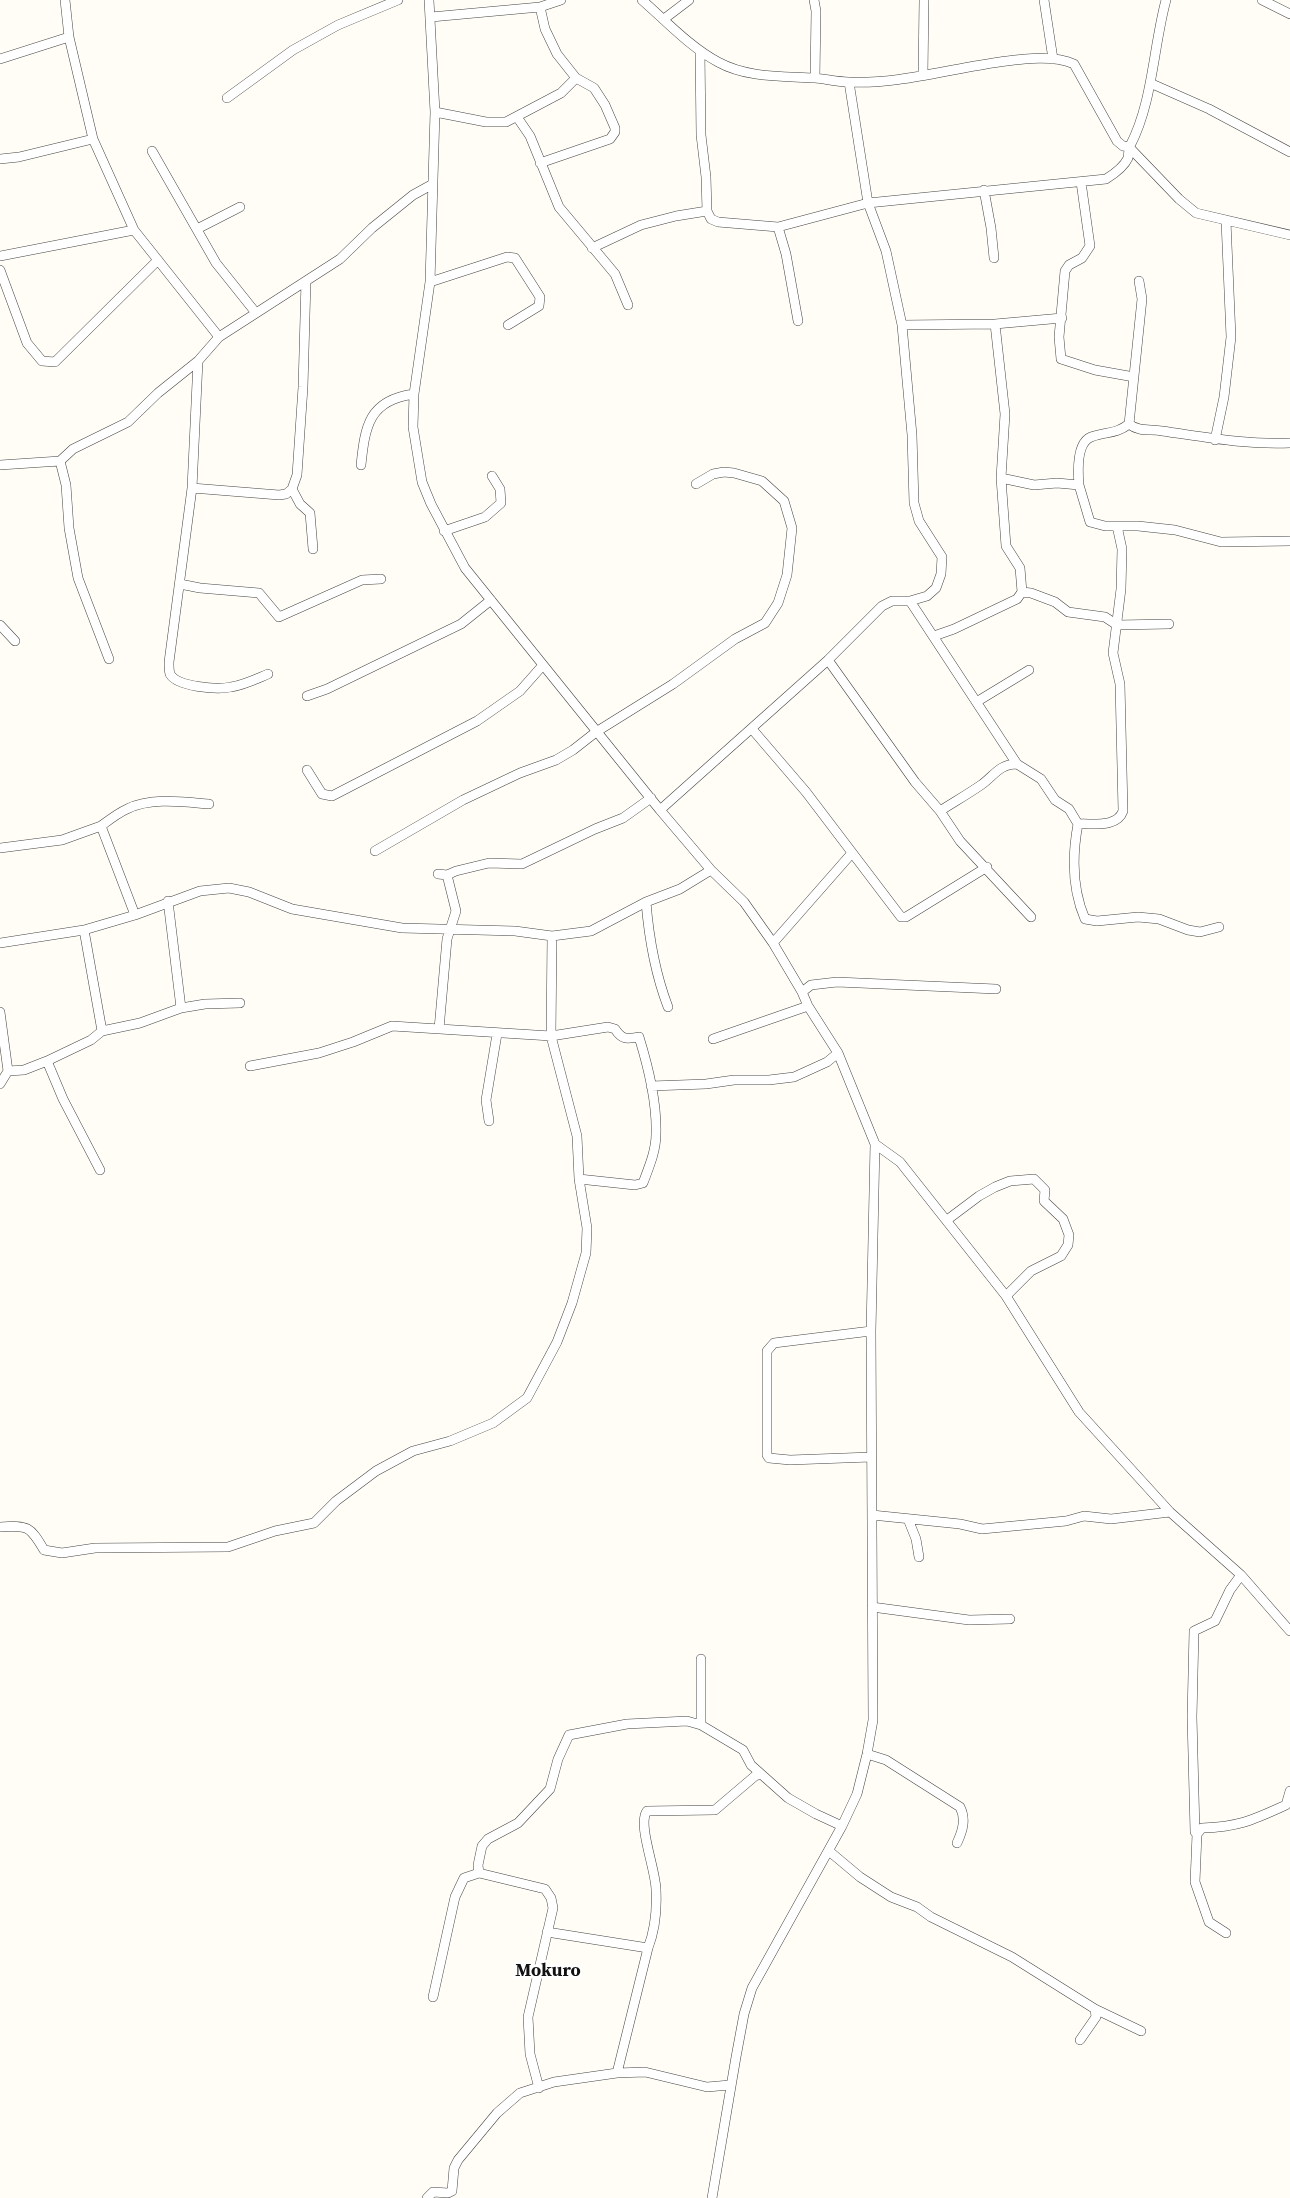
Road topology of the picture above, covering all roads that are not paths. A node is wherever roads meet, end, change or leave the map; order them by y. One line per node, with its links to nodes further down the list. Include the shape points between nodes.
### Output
1 (65, 0): 16 (street)
2 (398, 0): 25 (street, via 338,25 293,50)
3 (429, 0): 14 (street)
4 (561, 0): 12 (street)
5 (642, 0): 15 (street)
6 (689, 0): 15 (street)
7 (814, 0): 22 (street)
8 (924, 0): 20 (street)
9 (1044, 0): 19 (street)
10 (1166, 0): 24 (street, via 1158,28)
11 (1262, 0): 13 (street)
12 (540, 7): 14 (street); 21 (street, via 545,29 557,54)
13 (1290, 14)
14 (431, 17): 26 (street)
15 (664, 19): 17 (street)
16 (69, 37): 18 (street); 28 (street)
17 (700, 51): 22 (street, via 720,63 750,73 782,78); 39 (street, via 701,135)
18 (0, 59)
19 (1053, 59): 20 (street, via 1002,61); 29 (street, via 1074,64 1117,141)
20 (923, 75): 23 (street)
21 (576, 78): 27 (street, via 561,93); 33 (street, via 594,88 605,105 615,132 610,138)
22 (815, 78): 23 (street)
23 (849, 82): 37 (street)
24 (1150, 83): 29 (street, via 1142,116); 31 (street, via 1209,109)
25 (227, 98)
26 (435, 112): 27 (street, via 486,122 506,122); 35 (street)
27 (517, 117): 33 (street, via 530,136)
28 (93, 139): 32 (street); 43 (street)
29 (1129, 147): 34 (street, via 1128,158 1106,180); 40 (street, via 1196,214)
30 (152, 151): 42 (street)
31 (1290, 152)
32 (0, 159)
33 (540, 163): 45 (street, via 558,207)
34 (1081, 182): 36 (street); 55 (street, via 1090,246 1082,258 1065,271)
35 (433, 184): 50 (street, via 413,195 340,258); 52 (street)
36 (984, 190): 37 (street); 47 (street)
37 (868, 203): 41 (street); 59 (street, via 886,250)
38 (240, 207): 42 (street)
39 (707, 211): 41 (street, via 711,219 718,222); 45 (street, via 641,225)
40 (1226, 221): 44 (street); 65 (street, via 1231,337)
41 (778, 227): 56 (street)
42 (196, 229): 54 (street, via 216,263)
43 (134, 230): 46 (street); 48 (street)
44 (1290, 235)
45 (592, 248): 53 (street, via 615,274)
46 (0, 256)
47 (994, 258)
48 (158, 260): 49 (street, via 55,362 42,361 27,343); 60 (street)
49 (0, 270)
50 (306, 281): 54 (street); 75 (street, via 303,387)
51 (1139, 281): 62 (street, via 1142,299)
52 (430, 282): 58 (street, via 507,257 515,258 540,297 539,306); 63 (street)
53 (628, 305)
54 (256, 313): 60 (street)
55 (1062, 318): 57 (street); 62 (street, via 1059,337 1061,359)
56 (798, 321)
57 (995, 324): 59 (street); 71 (street, via 1005,414)
58 (508, 325)
59 (902, 325): 84 (street, via 912,435 914,503 919,521 942,557 936,588 927,596)
60 (220, 337): 61 (street)
61 (198, 361): 67 (street, via 128,422 73,449); 74 (street)
62 (1134, 377): 64 (street)
63 (414, 394): 69 (street, via 387,401 373,414 365,432); 77 (street, via 413,427 422,482)
64 (1129, 424): 65 (street, via 1135,429); 73 (street, via 1120,431 1090,437 1084,443)
65 (1215, 440): 66 (street)
66 (1290, 443)
67 (60, 461): 68 (street); 90 (street, via 78,578)
68 (0, 464)
69 (361, 465)
70 (492, 476): 77 (street, via 500,489 501,503 485,517)
71 (1001, 478): 73 (street, via 1034,485 1057,483); 82 (street, via 1006,546 1020,568)
72 (696, 484): 98 (street, via 713,474 734,473 762,481 784,501 792,528 792,544 787,576 778,603 765,623)
73 (1078, 486): 76 (street, via 1090,522)
74 (192, 488): 75 (street, via 279,495); 81 (street)
75 (292, 489): 79 (street, via 300,504 310,513)
76 (1117, 526): 78 (street, via 1175,530 1221,542); 87 (street, via 1122,549)
77 (444, 531): 83 (street, via 465,568)
78 (1290, 541)
79 (313, 549)
80 (381, 579): 81 (street, via 362,580 279,617 259,593)
81 (180, 584): 94 (street, via 170,674 176,680 199,687 228,688)
82 (1022, 592): 87 (street, via 1055,602 1068,612 1105,617); 88 (street, via 1017,599)
83 (491, 600): 92 (street); 95 (street, via 461,624)
84 (910, 600): 88 (street); 91 (street, via 892,601 882,606)
85 (1169, 624): 87 (street)
86 (0, 625): 89 (street)
87 (1117, 625): 105 (street, via 1113,653 1120,684 1123,811 1114,822)
88 (934, 636): 96 (street)
89 (15, 641)
90 (109, 659)
91 (828, 660): 97 (street); 104 (street, via 915,782)
92 (543, 665): 98 (street); 100 (street, via 520,691 478,721 332,796 322,794)
93 (1029, 670): 96 (street)
94 (268, 674)
95 (307, 696)
96 (978, 701): 99 (street)
97 (752, 729): 103 (street); 109 (street)
98 (596, 732): 101 (street); 108 (street, via 556,760 463,800)
99 (1017, 764): 104 (street, via 1007,764 996,770 983,784); 105 (street, via 1041,779 1055,800 1069,809)
100 (307, 770)
101 (650, 798): 103 (street); 117 (street, via 623,818 522,864 489,864 443,874 456,911)
102 (209, 804): 106 (street, via 181,801 144,804 128,808)
103 (660, 810): 111 (street)
104 (940, 811): 110 (street, via 960,841)
105 (1078, 824): 116 (street, via 1074,870 1079,904 1085,919 1158,919 1200,932)
106 (101, 826): 107 (street, via 62,840); 114 (street)
107 (0, 848)
108 (375, 851)
109 (852, 853): 110 (street, via 904,918); 121 (street)
110 (987, 867): 115 (street)
111 (711, 870): 113 (street, via 680,889); 121 (street, via 744,902)
112 (168, 901): 114 (street); 117 (street, via 200,890 230,888 292,909 347,919 402,928); 127 (street)
113 (646, 902): 119 (street, via 591,931); 126 (street, via 649,940)
114 (135, 915): 118 (street)
115 (1031, 917)
116 (1220, 927)
117 (451, 928): 119 (street); 129 (street, via 446,938)
118 (84, 930): 120 (street); 130 (street)
119 (552, 936): 132 (street)
120 (0, 943)
121 (773, 943): 123 (street)
122 (996, 989): 123 (street, via 836,982 811,985)
123 (802, 992): 125 (street)
124 (240, 1003): 127 (street)
125 (808, 1006): 133 (street); 134 (street)
126 (668, 1007)
127 (181, 1008): 130 (street, via 140,1023)
128 (0, 1012): 137 (street)
129 (439, 1029): 131 (street); 136 (street, via 392,1026 319,1053)
130 (102, 1031): 135 (street, via 91,1040)
131 (497, 1034): 132 (street); 140 (street, via 486,1100)
132 (551, 1036): 139 (street, via 608,1027 626,1039 640,1037); 143 (street, via 577,1136)
133 (713, 1039)
134 (838, 1053): 139 (street, via 827,1062 794,1077); 141 (street)
135 (47, 1061): 137 (street, via 24,1070); 142 (street)
136 (250, 1066)
137 (8, 1071): 138 (street)
138 (0, 1084)
139 (651, 1086): 143 (street, via 656,1134 652,1160 643,1183)
140 (488, 1121)
141 (875, 1144): 144 (street, via 900,1162); 146 (street)
142 (100, 1170)
143 (579, 1180): 151 (street, via 587,1228 586,1253 572,1303 557,1342 527,1398 493,1423 450,1441 413,1451 376,1471 314,1522 228,1547 95,1548 62,1553 44,1550 27,1527)
144 (947, 1220): 145 (street); 145 (street, via 979,1196 1010,1181 1034,1179 1045,1190 1044,1201 1063,1219 1069,1235 1068,1245 1062,1256 1031,1271)
145 (1006, 1296): 148 (street, via 1079,1412)
146 (871, 1331): 147 (street); 147 (street, via 774,1343 767,1351 769,1458)
147 (871, 1457): 149 (street)
148 (1170, 1512): 150 (street, via 1112,1519 1084,1516 1066,1521 982,1529); 153 (street)
149 (872, 1515): 150 (street); 154 (street)
150 (908, 1520): 152 (street)
151 (0, 1527)
152 (919, 1557)
153 (1241, 1575): 156 (street); 163 (street, via 1215,1621 1194,1631 1192,1717)
154 (872, 1607): 155 (street, via 969,1620); 159 (street, via 873,1720)
155 (1010, 1619)
156 (1290, 1631)
157 (701, 1659): 158 (street)
158 (701, 1724): 160 (street, via 743,1750); 166 (street, via 687,1720 627,1724 569,1735 550,1789 518,1823 488,1839 482,1846)
159 (868, 1754): 162 (street, via 857,1794); 164 (street, via 886,1760 960,1807 964,1815)
160 (760, 1774): 162 (street, via 788,1798); 169 (street, via 715,1810 647,1811 643,1816 656,1890 653,1935)
161 (1290, 1791): 163 (street, via 1286,1805 1247,1823 1202,1828)
162 (842, 1826): 165 (street)
163 (1197, 1834): 168 (street, via 1195,1882 1208,1922)
164 (957, 1843)
165 (829, 1851): 171 (street, via 891,1897 917,1907 1012,1958); 175 (street, via 752,1988)
166 (479, 1873): 167 (street, via 545,1888 553,1908); 170 (street, via 464,1878 455,1897)
167 (547, 1932): 169 (street); 176 (street, via 528,2017 530,2054)
168 (1226, 1933)
169 (648, 1948): 174 (street)
170 (433, 1997)
171 (1095, 2009): 172 (street); 173 (street, via 1096,2017)
172 (1141, 2031)
173 (1080, 2040)
174 (617, 2073): 175 (street, via 645,2072 707,2087); 176 (street, via 554,2082)
175 (730, 2085): 178 (street)
176 (539, 2088): 177 (street, via 520,2093 497,2113 458,2160 452,2191 433,2192)
177 (427, 2198)
178 (712, 2198)

